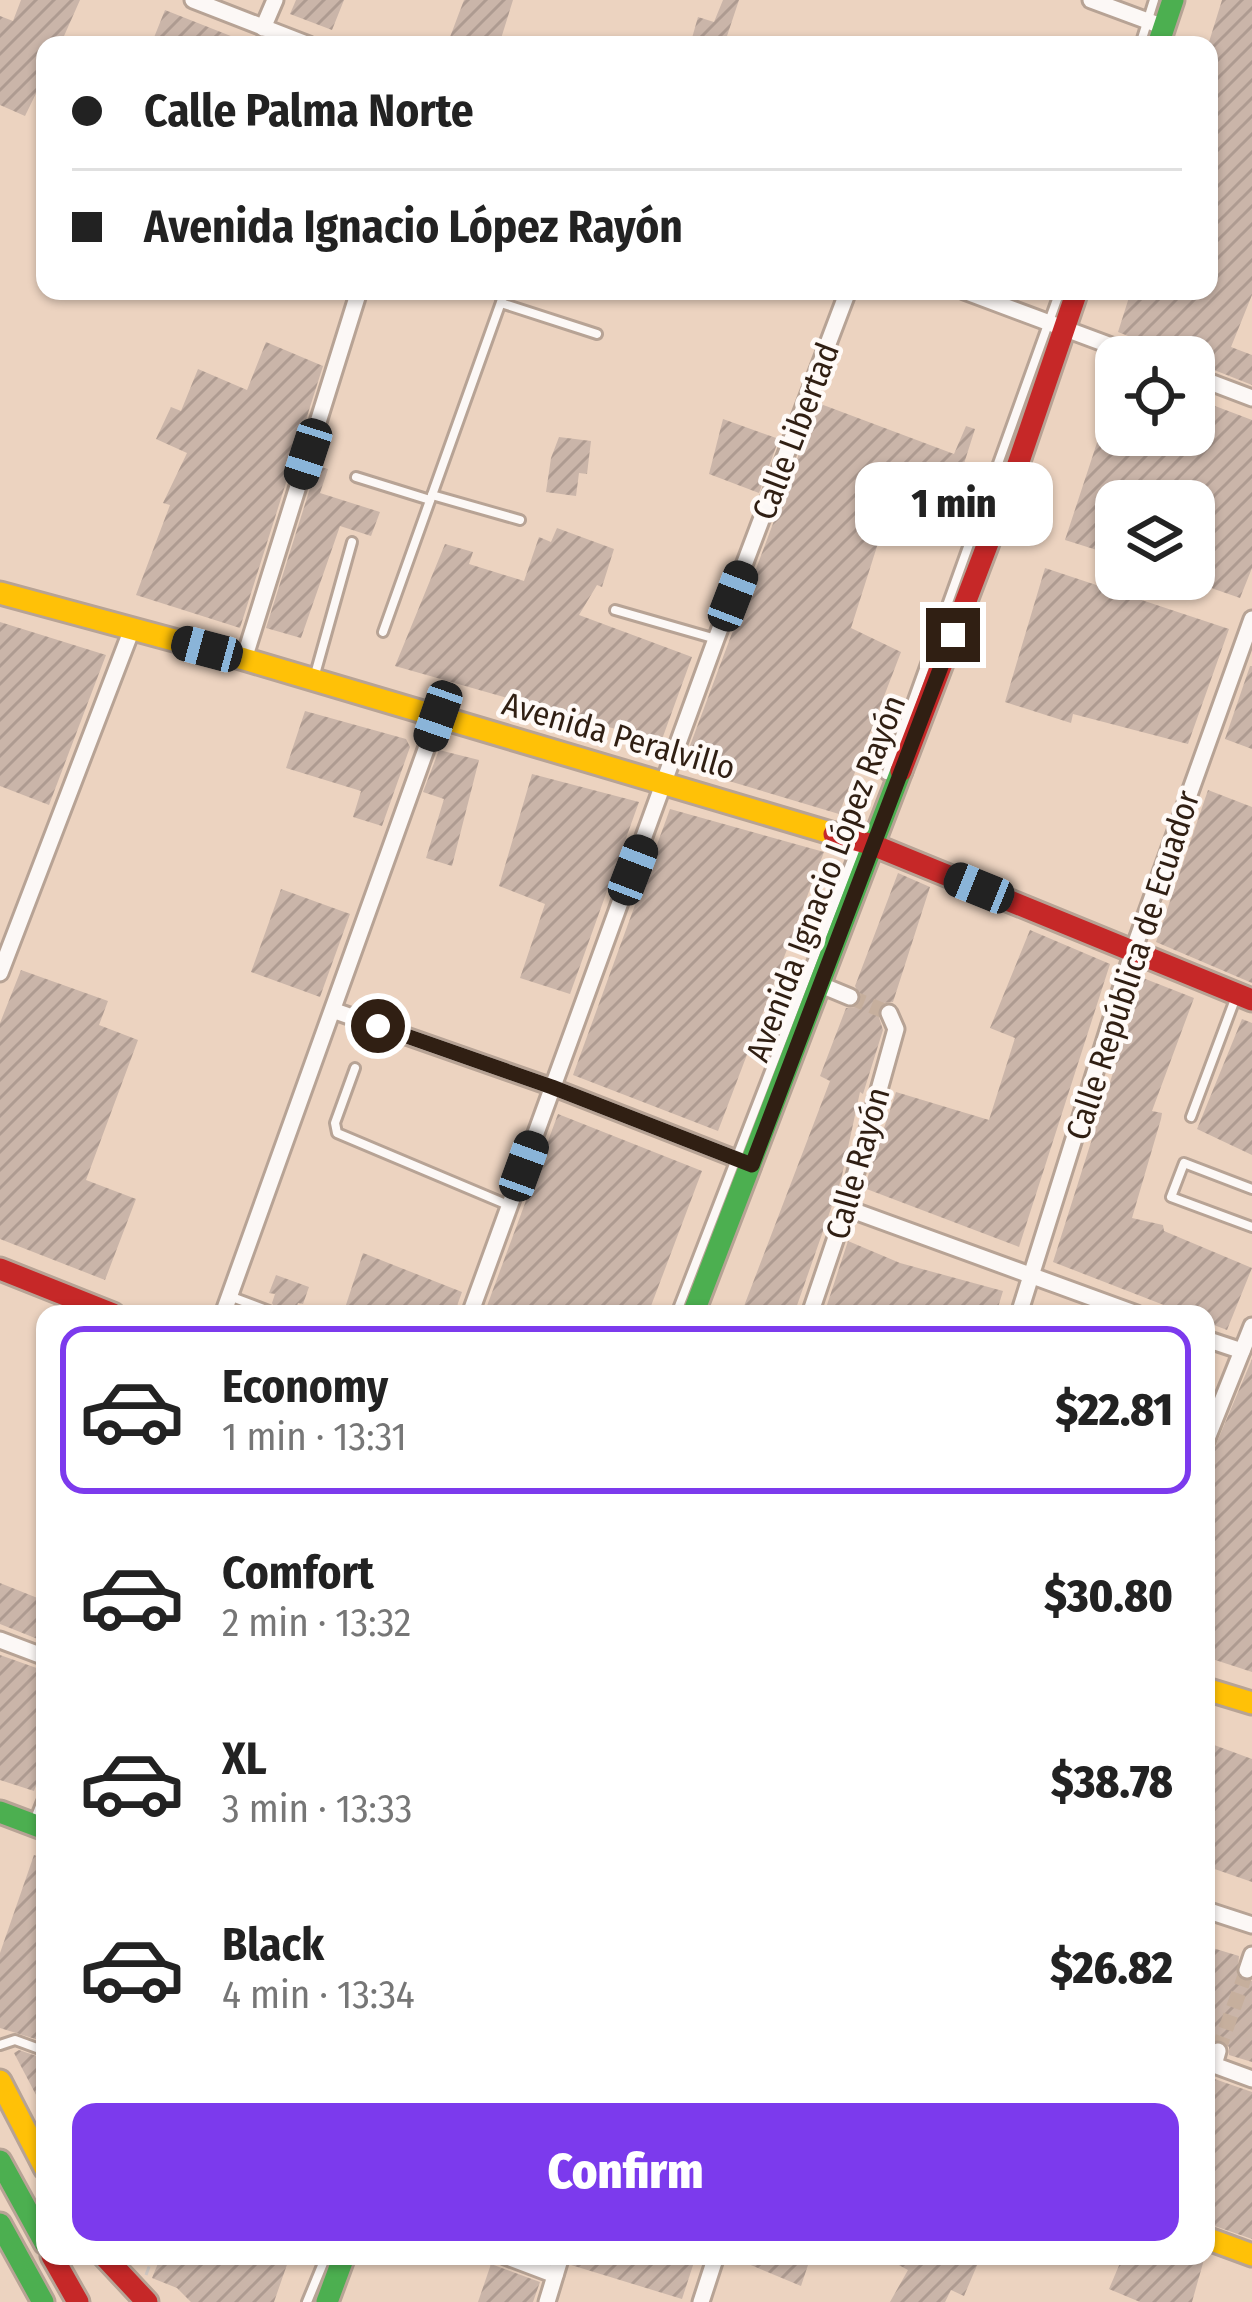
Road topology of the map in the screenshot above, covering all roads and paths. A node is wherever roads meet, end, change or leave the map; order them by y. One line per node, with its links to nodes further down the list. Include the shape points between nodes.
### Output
1 (193, 0): 6 (street)
2 (275, 0): 7 (street)
3 (1091, 0): 8 (street)
4 (1154, 0): 8 (lane)
5 (1173, 0): 8 (street)
6 (228, 7): 7 (street)
7 (263, 28): 9 (street)
8 (1156, 31)
9 (284, 36)
10 (355, 300): 32 (street)
11 (502, 300): 16 (lane)
12 (845, 300): 31 (street, Calle Libertad)
13 (988, 300): 17 (street)
14 (1059, 300): 17 (lane)
15 (1072, 300): 17 (street, Avenida Ignacio López Rayón)
16 (501, 303): 18 (lane); 23 (lane)
17 (1057, 326): 19 (street); 36 (street, Avenida Ignacio López Rayón, via 1017,467)
18 (597, 334)
19 (1095, 340)
20 (1215, 384): 21 (street)
21 (1252, 398)
22 (356, 477): 23 (lane)
23 (431, 497): 24 (lane); 30 (lane)
24 (520, 520)
25 (352, 542): 33 (lane)
26 (0, 593): 29 (street, Avenida Peralvillo)
27 (615, 610): 31 (lane)
28 (1252, 619): 37 (street, Calle República de Ecuador)
29 (132, 628): 32 (street, Avenida Peralvillo); 38 (street)
30 (383, 632)
31 (716, 639): 35 (street, Calle Libertad)
32 (244, 659): 33 (street, Avenida Peralvillo)
33 (313, 680): 34 (street, Avenida Peralvillo)
34 (438, 716): 35 (street, Avenida Peralvillo); 42 (street)
35 (665, 783): 36 (street, Avenida Peralvillo); 45 (street, Calle Libertad)
36 (866, 843): 37 (street, Avenida Peralvillo); 39 (street, Avenida Ignacio López Rayón); 47 (lane)
37 (1133, 951): 41 (street, Avenida Peralvillo); 53 (street, Calle República de Ecuador)
38 (0, 973)
39 (821, 985): 40 (street); 47 (street, Avenida Ignacio López Rayón)
40 (850, 997)
41 (1245, 997): 46 (lane)
42 (335, 1011): 45 (street); 54 (street)
43 (890, 1012): 50 (street, Calle Rayón, via 896,1029)
44 (355, 1068): 49 (lane, via 337,1133)
45 (552, 1087): 47 (street); 49 (street, Calle Libertad)
46 (1192, 1117)
47 (744, 1162): 59 (lane); 60 (street, Avenida Ignacio López Rayón)
48 (1252, 1189): 51 (lane, via 1184,1163 1172,1197)
49 (509, 1205): 58 (street, Calle Libertad)
50 (846, 1208): 53 (street); 61 (street, Calle Rayón)
51 (1252, 1227)
52 (0, 1269): 55 (street)
53 (1031, 1276): 62 (street, Calle República de Ecuador); 63 (street)
54 (230, 1297): 56 (street); 57 (lane)
55 (90, 1305)
56 (227, 1305)
57 (252, 1305)
58 (473, 1305)
59 (680, 1305)
60 (696, 1305)
61 (813, 1305)
62 (1022, 1305)
63 (1112, 1305)
64 (1252, 1326): 66 (street)
65 (1215, 1342): 66 (street)
66 (1242, 1352): 67 (street)
67 (1215, 1419)
68 (0, 1640): 69 (street)
69 (36, 1654)
70 (1215, 1691): 71 (street)
71 (1252, 1702)
72 (0, 1812): 73 (street)
73 (36, 1826)
74 (1215, 1913): 75 (street)
75 (1252, 1925)
76 (0, 2045): 77 (lane, via 15,2040)
77 (36, 2048)
78 (1216, 2058): 79 (street)
79 (1252, 2079)
80 (0, 2081): 81 (street)
81 (36, 2151)
82 (0, 2161): 84 (street)
83 (0, 2224): 95 (street)
84 (36, 2227)
85 (1215, 2241): 86 (street)
86 (1252, 2255)
87 (57, 2265): 96 (street)
88 (113, 2265): 97 (street)
89 (322, 2265): 98 (lane)
90 (341, 2265): 99 (street)
91 (529, 2265): 94 (street)
92 (558, 2265): 94 (street)
93 (713, 2265): 101 (street)
94 (555, 2275): 100 (street)
95 (43, 2302)
96 (78, 2302)
97 (148, 2302)
98 (307, 2302)
99 (327, 2302)
100 (547, 2302)
101 (701, 2302)

